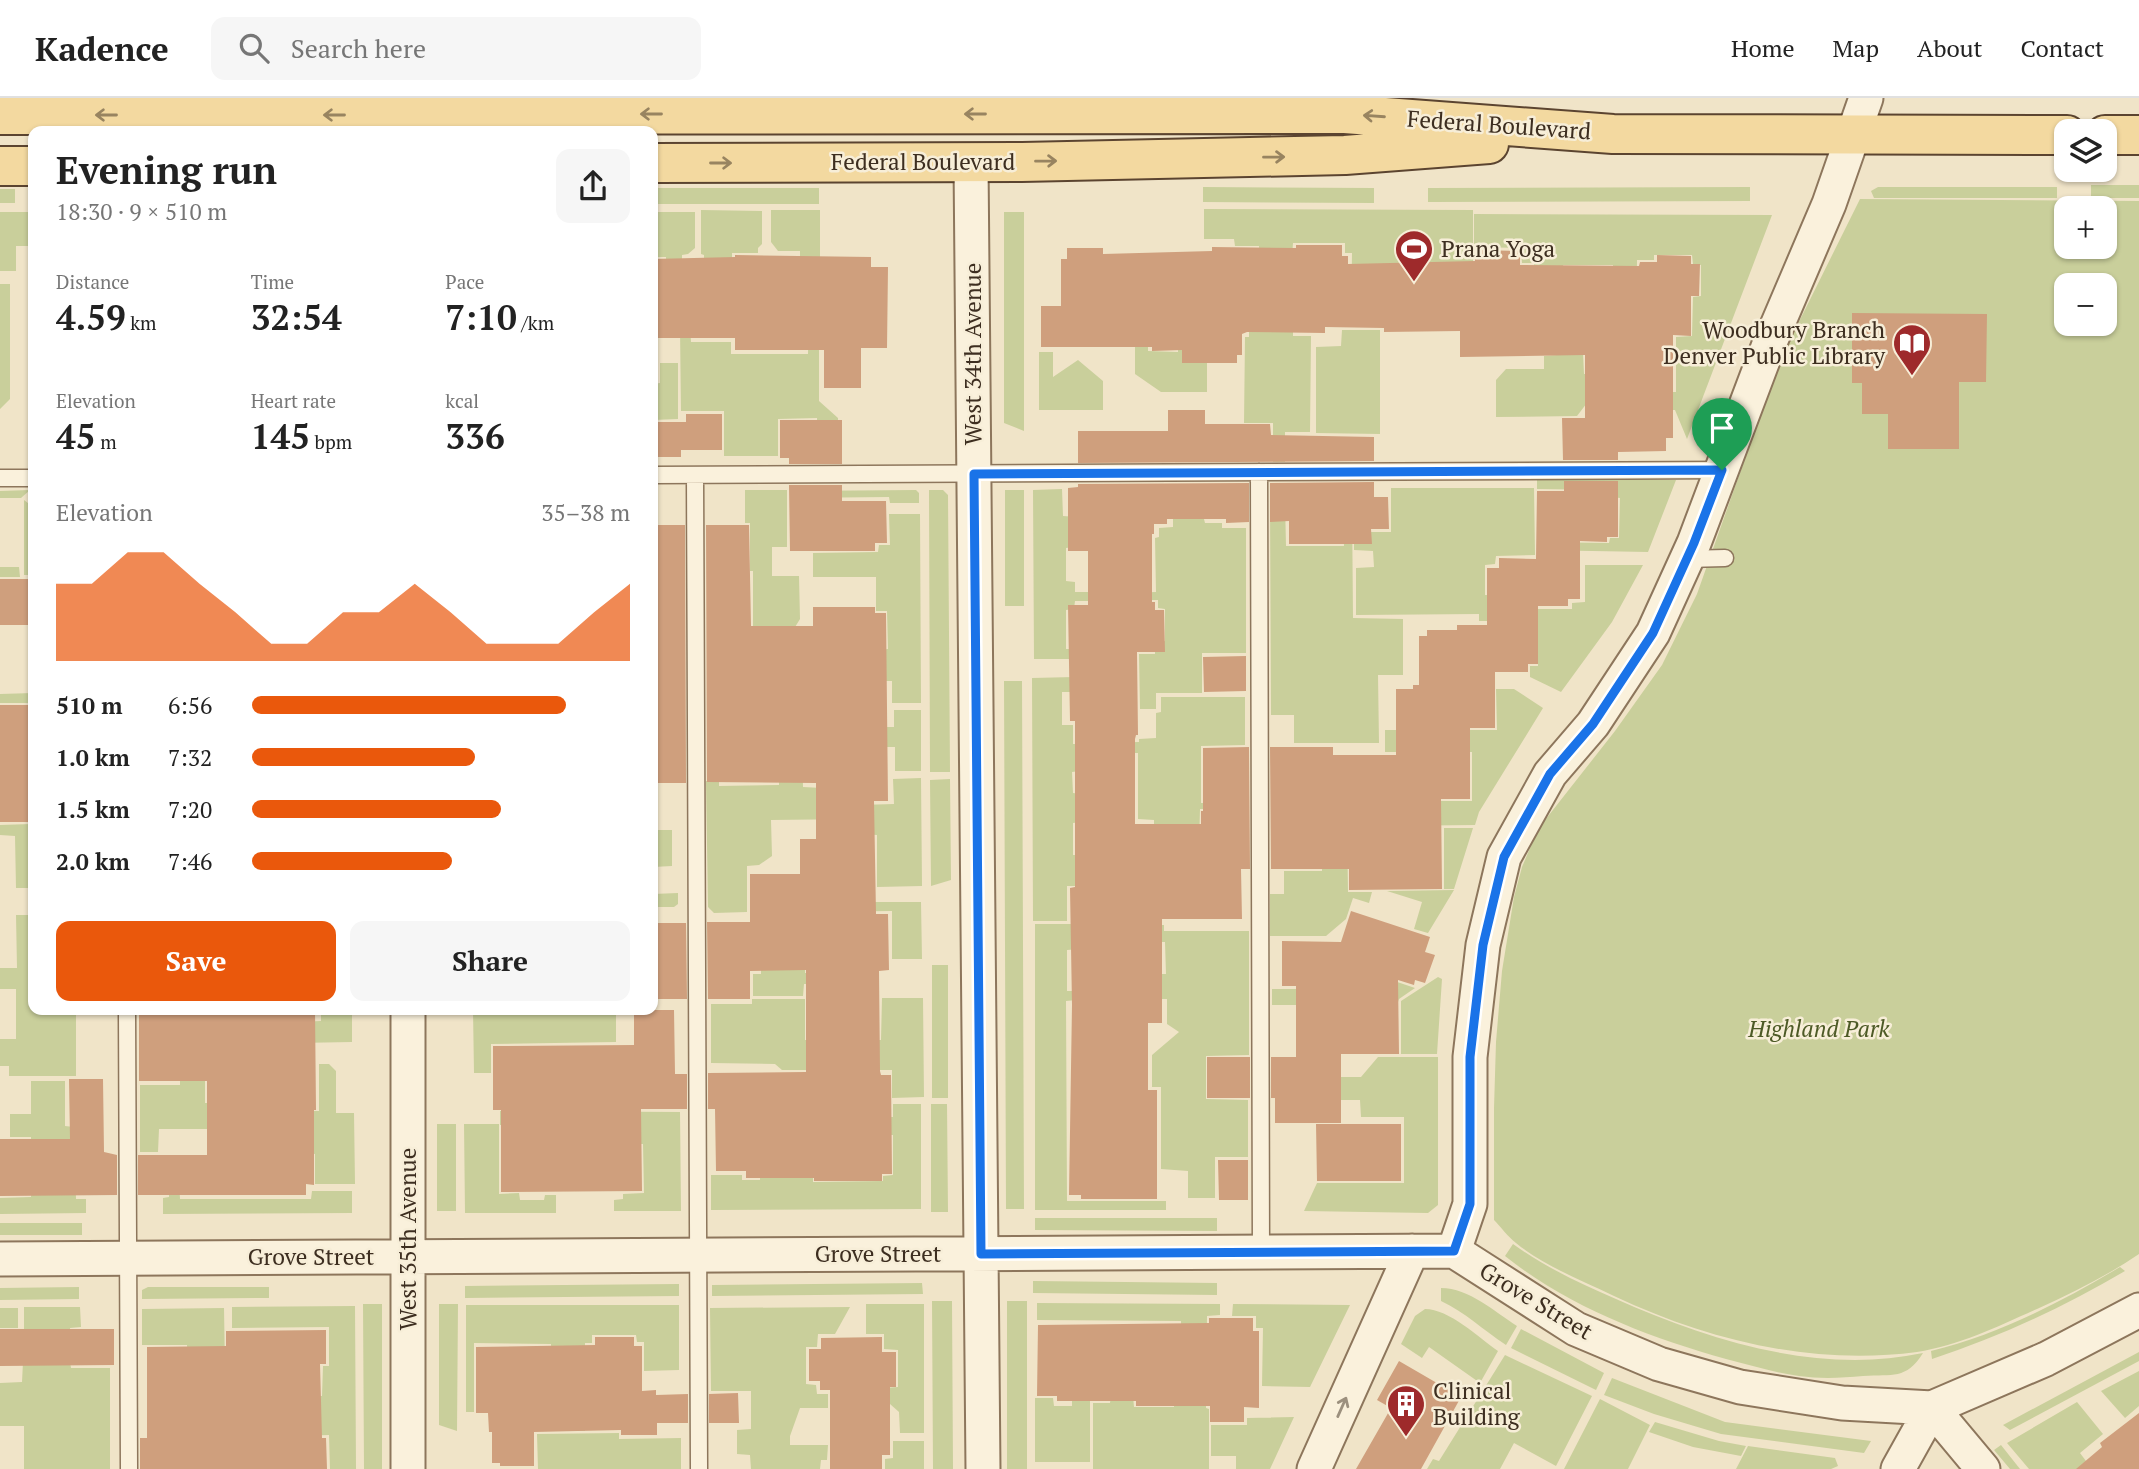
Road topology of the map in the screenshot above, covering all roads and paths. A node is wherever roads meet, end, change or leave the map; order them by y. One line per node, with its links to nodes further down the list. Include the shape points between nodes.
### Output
1 (1866, 98): 6 (street)
2 (1130, 106): 4 (main road, Federal Boulevard, one-way to 4); 5 (main road, Federal Boulevard, one-way to 2, via 1345,114)
3 (0, 115): 4 (main road, Federal Boulevard, one-way to 3)
4 (402, 115)
5 (1613, 134): 6 (main road, Federal Boulevard); 10 (main road, Federal Boulevard, one-way to 5, via 1345,155)
6 (1854, 135): 7 (main road, Federal Boulevard); 14 (street, via 1773,351)
7 (2054, 135)
8 (2117, 135): 9 (main road)
9 (2139, 135)
10 (971, 162): 11 (main road, Federal Boulevard, one-way to 10); 16 (street, West 34th Avenue)
11 (658, 163)
12 (0, 166): 13 (main road)
13 (28, 166)
14 (1722, 470): 15 (lane); 22 (street)
15 (1259, 472): 16 (lane); 27 (lane)
16 (974, 474): 18 (lane); 28 (street, West 34th Avenue)
17 (658, 475): 18 (lane)
18 (695, 475): 29 (lane)
19 (0, 478): 20 (lane)
20 (28, 478)
21 (1725, 558): 22 (lane)
22 (1686, 559): 26 (street, via 1653,633 1593,724 1550,774 1504,857 1483,945 1470,1057 1470,1204)
23 (127, 1015): 31 (lane)
24 (408, 1015): 30 (street, West 35th Avenue)
25 (1412, 1251): 26 (street, Grove Street); 27 (street, Grove Street); 39 (street, one-way to 25)
26 (1454, 1251): 34 (street, Grove Street, via 1576,1329 1659,1364 1740,1387 1829,1401)
27 (1261, 1252): 28 (street, Grove Street)
28 (981, 1254): 29 (street, Grove Street); 38 (street, West 34th Avenue)
29 (698, 1255): 30 (street, Grove Street); 37 (lane)
30 (408, 1257): 31 (street, Grove Street); 36 (street, West 35th Avenue)
31 (128, 1258): 32 (street, Grove Street); 35 (lane)
32 (0, 1259)
33 (2139, 1310): 34 (street, via 2046,1359)
34 (1932, 1408): 40 (street); 41 (street)
35 (128, 1469)
36 (408, 1469)
37 (699, 1469)
38 (983, 1469)
39 (1314, 1469)
40 (1898, 1469)
41 (1983, 1469)

